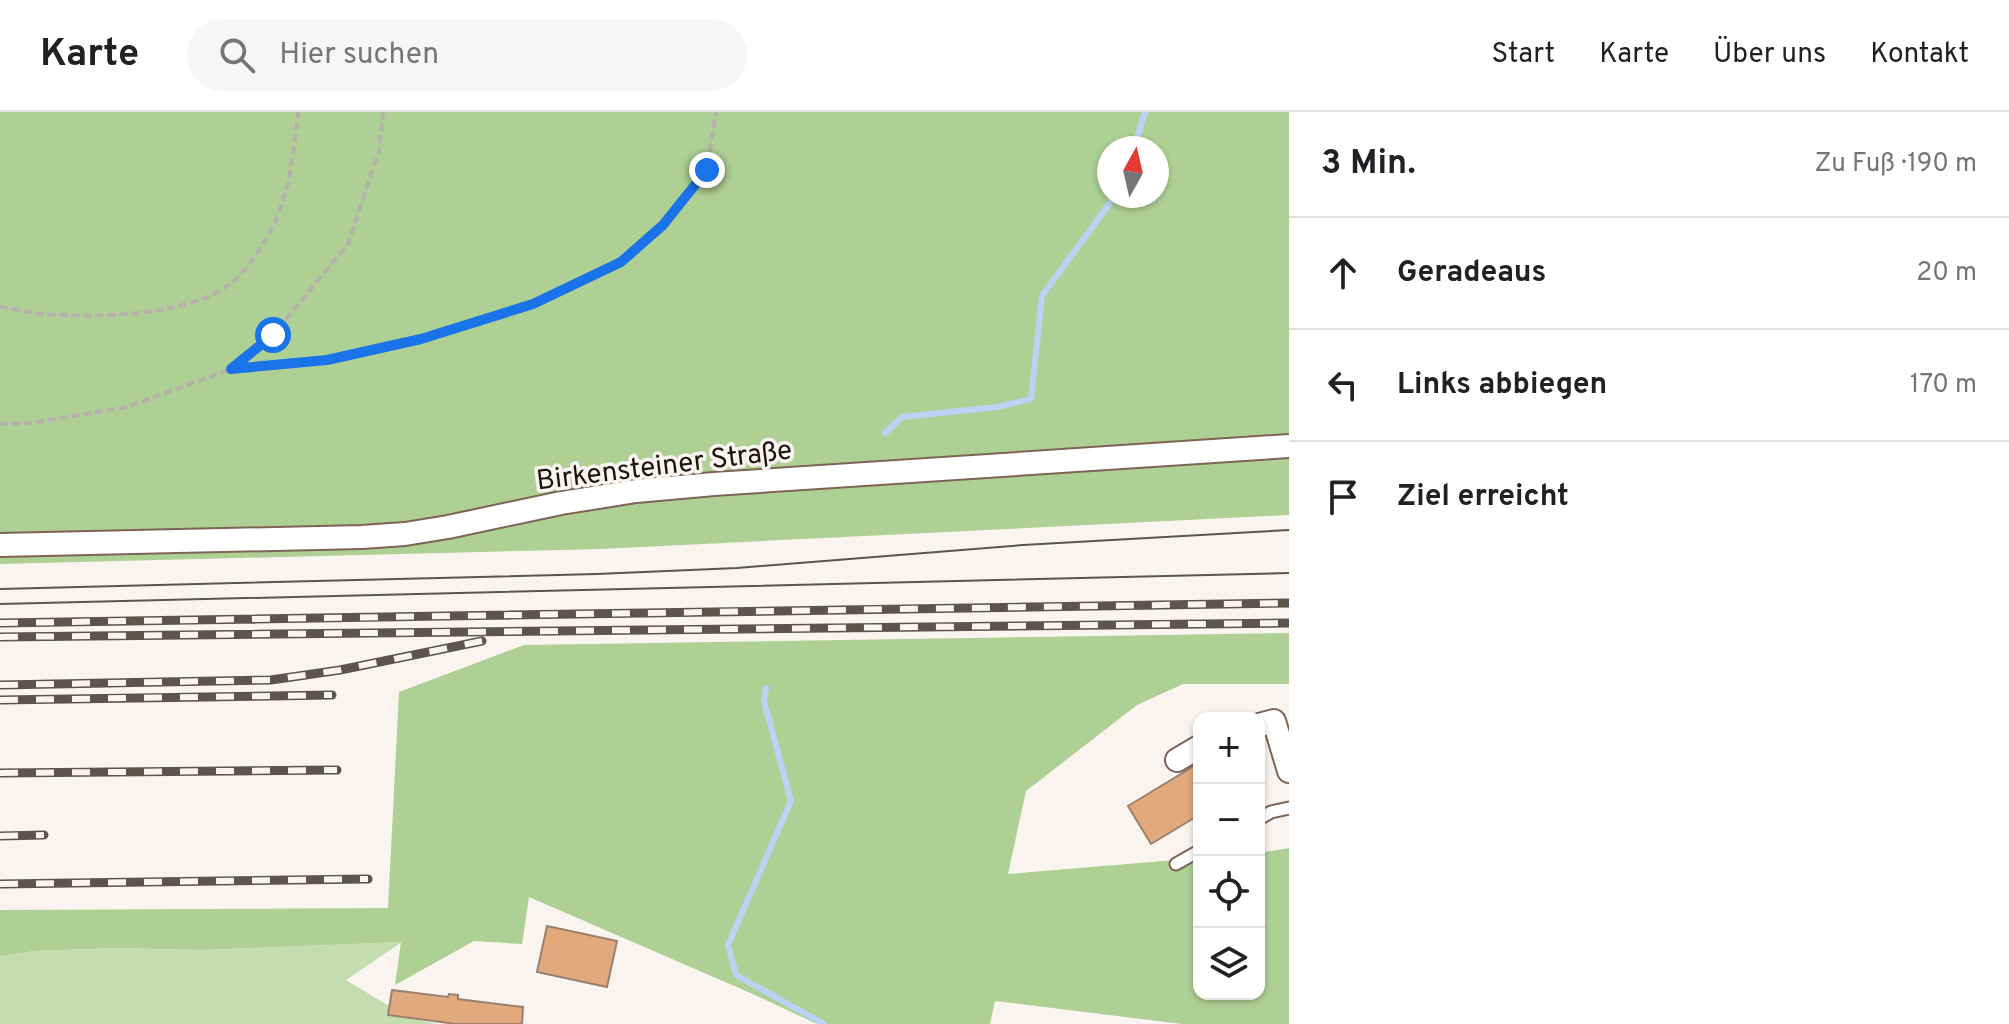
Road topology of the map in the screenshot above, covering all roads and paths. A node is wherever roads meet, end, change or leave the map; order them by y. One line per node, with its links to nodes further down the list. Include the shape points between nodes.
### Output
1 (298, 112): 4 (path, via 291,175 278,216 237,278 206,298 158,310 43,314)
2 (383, 112): 5 (path, via 379,151 348,244 273,335)
3 (716, 112): 5 (path, via 707,170 663,225 621,262 533,304 421,339 327,360)
4 (0, 307)
5 (231, 369): 6 (path, via 127,407)
6 (0, 424)
7 (1289, 446): 8 (street, Birkensteiner Straße, via 651,490 405,534)
8 (0, 545)
9 (1265, 723): 12 (street, via 1274,721)
10 (1193, 751): 11 (street)
11 (1177, 760)
12 (1289, 771)
13 (1289, 808): 14 (lane)
14 (1265, 816)
15 (1193, 854): 16 (lane)
16 (1176, 864)

